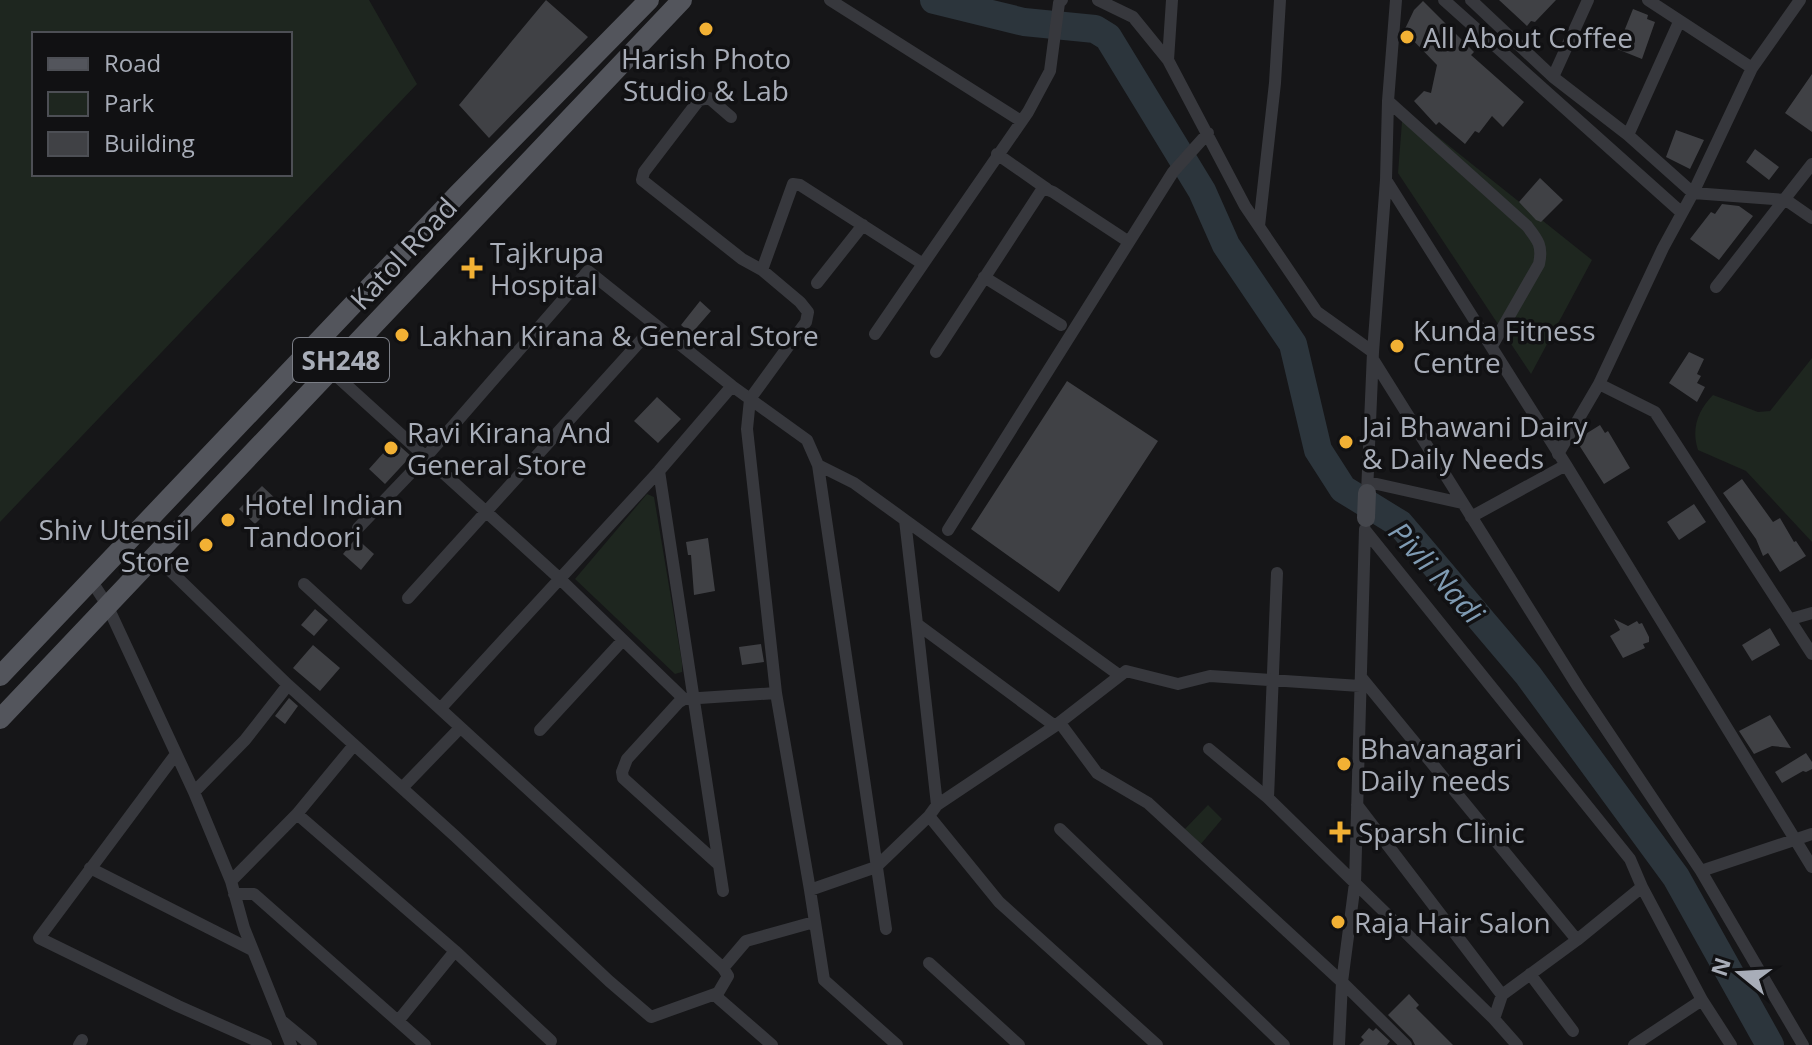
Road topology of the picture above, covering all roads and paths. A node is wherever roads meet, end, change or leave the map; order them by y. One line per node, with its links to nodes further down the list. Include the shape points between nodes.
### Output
1 (649, 0): 43 (main road, Katol Road / SH248)
2 (682, 0): 47 (main road, Katol Road / SH248)
3 (830, 0): 21 (street)
4 (1045, 0): 14 (street)
5 (1098, 0): 16 (street, via 1133,17)
6 (1172, 0): 16 (street)
7 (1280, 0): 33 (street)
8 (1396, 0): 19 (street)
9 (1444, 0): 30 (street)
10 (1471, 0): 18 (street)
11 (1588, 0): 18 (street)
12 (1648, 0): 15 (street)
13 (1800, 0): 17 (street)
14 (1062, 5): 21 (street, via 1050,71)
15 (1679, 22): 17 (street); 23 (street)
16 (1168, 60): 22 (street)
17 (1752, 68): 28 (street)
18 (1553, 77): 23 (street)
19 (1388, 101): 26 (street); 44 (street, via 1540,242 1539,264)
20 (731, 117): 36 (street, via 709,98 699,100 642,180)
21 (1021, 121): 24 (street)
22 (1208, 133): 33 (street); 34 (street, via 1173,172)
23 (1628, 135): 28 (street)
24 (997, 154): 27 (street); 35 (street)
25 (1812, 164): 29 (street)
26 (1386, 180): 44 (street); 46 (street)
27 (1047, 189): 34 (street); 37 (street, via 1040,190)
28 (1693, 193): 29 (street); 30 (street)
29 (1786, 200): 31 (street); 39 (street)
30 (1682, 213): 48 (street)
31 (1812, 218)
32 (863, 225): 35 (street); 36 (street, via 793,184); 38 (street)
33 (1259, 226): 46 (street, via 1317,312)
34 (1129, 242): 62 (street)
35 (923, 264): 42 (street)
36 (762, 270): 50 (street, via 808,312)
37 (984, 277): 41 (street); 45 (street)
38 (817, 283)
39 (1716, 287)
40 (655, 325): 49 (street); 51 (street, via 588,271); 57 (street)
41 (1061, 325)
42 (875, 334)
43 (314, 345): 47 (street); 66 (main road, Katol Road / SH248)
44 (1492, 346): 52 (street)
45 (936, 352)
46 (1374, 356): 55 (street); 56 (street)
47 (331, 371): 51 (street); 63 (main road, Katol Road / SH248)
48 (1599, 384): 52 (street); 71 (street, via 1655,412)
49 (732, 386): 50 (street); 54 (street)
50 (750, 399): 53 (street, via 807,440); 80 (street, via 747,429)
51 (425, 458): 57 (street); 61 (street)
52 (1562, 459): 58 (street); 98 (street)
53 (818, 465): 59 (street, via 854,483); 100 (street)
54 (659, 471): 65 (street); 81 (street)
55 (1368, 488): 56 (street); 60 (street)
56 (1462, 503): 58 (street)
57 (487, 512): 65 (street); 68 (street)
58 (1471, 517): 103 (street)
59 (905, 520): 72 (street); 75 (street)
60 (1365, 524): 78 (street); 105 (street, via 1630,859)
61 (358, 528)
62 (948, 530)
63 (154, 555): 69 (main road, Katol Road / SH248); 79 (street)
64 (1277, 573): 77 (street)
65 (559, 578): 73 (street); 82 (street)
66 (91, 580): 69 (street); 76 (main road, Katol Road / SH248)
67 (304, 584): 82 (street)
68 (408, 598)
69 (107, 605): 83 (main road, Katol Road / SH248); 89 (street)
70 (1812, 613): 71 (street)
71 (1791, 619): 74 (street)
72 (917, 624): 84 (street); 94 (street)
73 (623, 640): 81 (street); 86 (street)
74 (1812, 654)
75 (1119, 675): 77 (street, via 1132,672 1185,683 1210,676); 84 (street)
76 (0, 676)
77 (1274, 678): 78 (street); 92 (street)
78 (1361, 682): 93 (street); 111 (street)
79 (288, 685): 87 (street); 91 (street)
80 (776, 693): 81 (street); 107 (street)
81 (688, 699): 99 (street); 99 (street, via 679,702 627,759 623,778)
82 (441, 708): 85 (street)
83 (0, 719)
84 (1057, 725): 94 (street); 117 (street, via 1097,773 1148,803)
85 (460, 728): 90 (street); 115 (street)
86 (540, 730)
87 (354, 745): 90 (street); 95 (street)
88 (1209, 749): 92 (street)
89 (176, 754): 91 (street); 102 (street)
90 (402, 788): 118 (street, via 651,1017)
91 (194, 792): 106 (street)
92 (1268, 798): 104 (street)
93 (1357, 805): 104 (street); 119 (street)
94 (933, 811): 100 (street); 133 (street, via 999,902)
95 (297, 814): 106 (street); 113 (street)
96 (1060, 829): 134 (street)
97 (1812, 834): 98 (street)
98 (1796, 839): 101 (street); 103 (street)
99 (718, 864): 108 (street)
100 (876, 867): 107 (street); 110 (street)
101 (1812, 867)
102 (90, 868): 112 (street); 126 (street, via 39,938)
103 (1701, 871): 140 (street)
104 (1355, 883): 117 (street); 121 (street)
105 (1642, 887): 111 (street); 120 (street)
106 (232, 888): 112 (street); 123 (street, via 254,894)
107 (810, 890): 109 (street)
108 (723, 891)
109 (814, 922): 115 (street, via 746,941); 131 (street, via 824,980)
110 (886, 929)
111 (1577, 940): 116 (street)
112 (252, 950): 122 (street)
113 (455, 951): 123 (street); 125 (street)
114 (929, 963): 132 (street)
115 (723, 968): 118 (street, via 728,976)
116 (1530, 974): 119 (street); 124 (street)
117 (1342, 982): 135 (street); 136 (street)
118 (718, 993): 130 (street)
119 (1502, 995): 121 (street)
120 (1702, 1000): 138 (street); 139 (street)
121 (1494, 1019): 137 (street)
122 (281, 1020): 127 (street); 128 (street)
123 (398, 1021): 129 (street)
124 (1573, 1031)
125 (551, 1041)
126 (266, 1045)
127 (291, 1045)
128 (311, 1045)
129 (425, 1045)
130 (772, 1045)
131 (897, 1045)
132 (1019, 1045)
133 (1157, 1045)
134 (1284, 1045)
135 (1339, 1045)
136 (1406, 1045)
137 (1517, 1045)
138 (1634, 1045)
139 (1731, 1045)
140 (1803, 1045)

